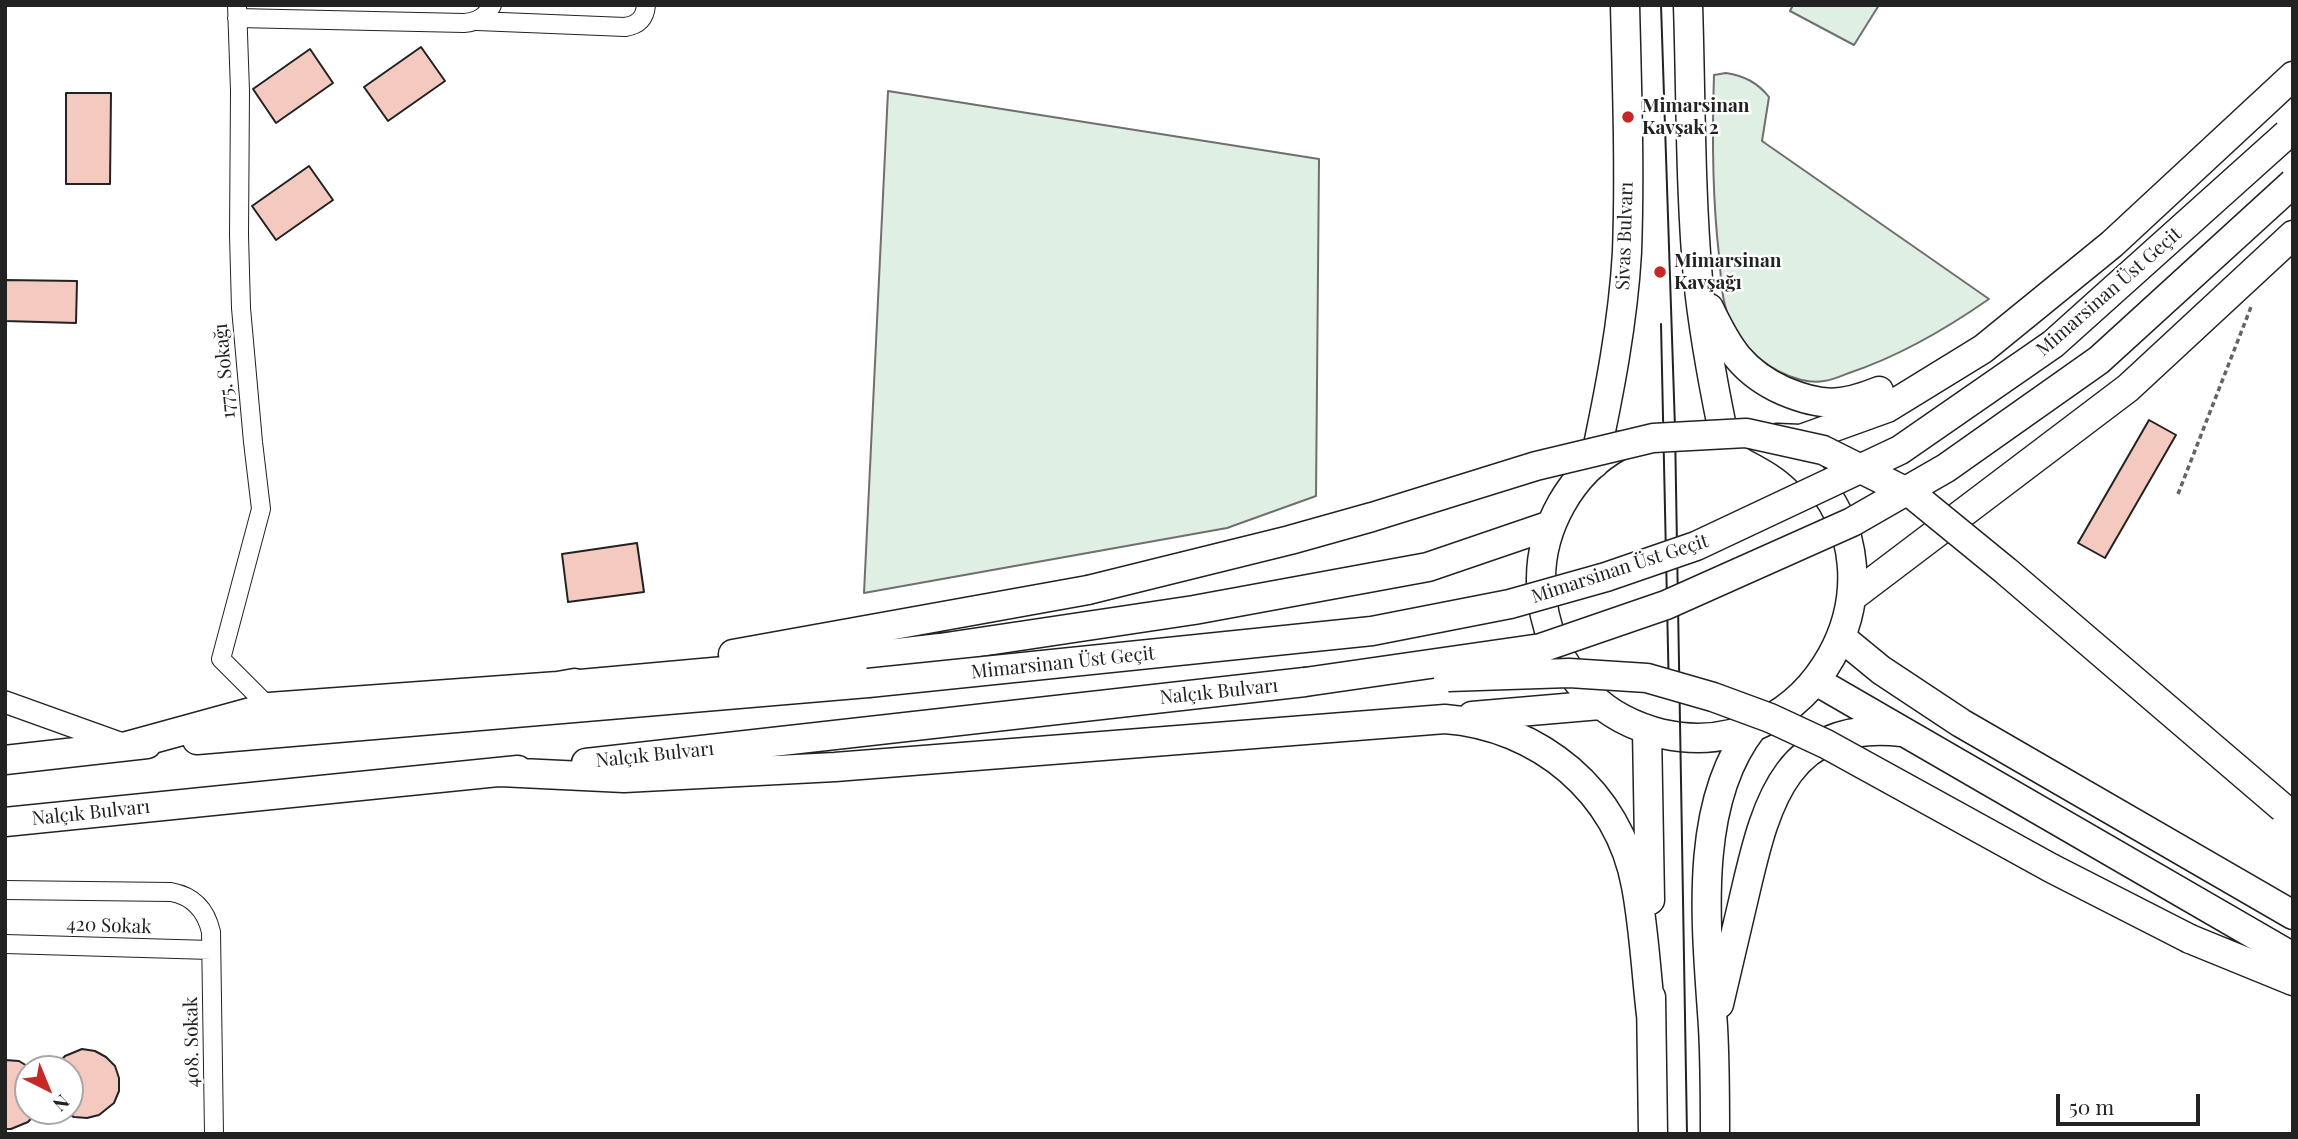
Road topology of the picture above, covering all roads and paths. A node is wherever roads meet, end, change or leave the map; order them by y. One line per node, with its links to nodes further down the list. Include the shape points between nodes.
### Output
1 (492, 5): 6 (street)
2 (646, 5): 6 (street, via 638,23 625,27)
3 (1625, 5): 16 (highway, Sivas Bulvarı, via 1627,252 1615,358)
4 (1688, 5): 11 (highway)
5 (237, 12): 6 (street); 26 (street, 1775. Sokağı, via 241,308 261,509 221,659)
6 (477, 21)
7 (2293, 76): 13 (highway, via 2112,244)
8 (2290, 131): 31 (highway, Mimarsinan Üst Geçit, bridge, via 2053,344 1900,450 1696,547 1606,578 1510,604 1372,631 868,683)
9 (2293, 183): 22 (highway, bridge, via 2099,360 1946,468 1852,522 1666,606 1541,648)
10 (2293, 235): 19 (highway, via 2127,388)
11 (1698, 278): 13 (highway, via 1719,329 1741,362 1767,383 1806,400 1859,399); 14 (highway)
12 (2252, 305): 17 (path)
13 (1983, 349): 15 (highway, via 1887,408 1801,439)
14 (1722, 427): 15 (highway); 16 (highway, via 1689,425 1657,430 1614,449)
15 (1754, 436): 19 (highway, via 1810,473 1830,500 1852,563)
16 (1594, 464): 18 (highway, via 1576,482)
17 (2178, 494)
18 (1551, 525): 23 (highway, via 1428,567 1181,612 826,662); 25 (highway, via 1541,564 1541,604 1552,642 1572,676)
19 (1852, 597): 20 (highway)
20 (1842, 638): 21 (highway); 37 (highway, via 1961,723)
21 (1816, 681): 28 (highway, via 1797,700); 30 (highway)
22 (1305, 682): 33 (highway, Nalçık Bulvarı); 41 (highway, bridge, via 1569,673 1647,678 1700,693 1826,744 2050,868 2190,939)
23 (558, 686): 26 (highway); 34 (highway, bridge, via 1088,590 1290,540 1536,466 1640,441 1746,433 1823,450 1913,495)
24 (5, 702): 31 (street)
25 (1600, 705): 27 (highway); 29 (highway)
26 (269, 707): 31 (highway)
27 (1445, 719): 33 (highway, via 835,767 624,778); 42 (highway, via 1482,724 1528,741 1569,768 1599,799 1619,833 1636,885)
28 (1753, 727): 29 (highway, via 1700,738); 43 (highway, via 1731,759 1713,816 1707,923)
29 (1647, 730): 42 (highway)
30 (1904, 733): 40 (highway); 43 (highway, via 1871,731 1840,737 1810,751 1784,778 1761,828)
31 (127, 746): 32 (highway)
32 (5, 760)
33 (500, 772): 35 (highway, Nalçık Bulvarı)
34 (2288, 813)
35 (5, 822)
36 (5, 890): 39 (street, 408. Sokak, via 180,893 203,911 211,932)
37 (2293, 915)
38 (5, 944): 39 (street, 420 Sokak)
39 (211, 950): 44 (street, 408. Sokak)
40 (2293, 957)
41 (2293, 981)
42 (1651, 1015): 45 (highway)
43 (1713, 1031): 46 (highway)
44 (214, 1134)
45 (1653, 1134)
46 (1715, 1134)

